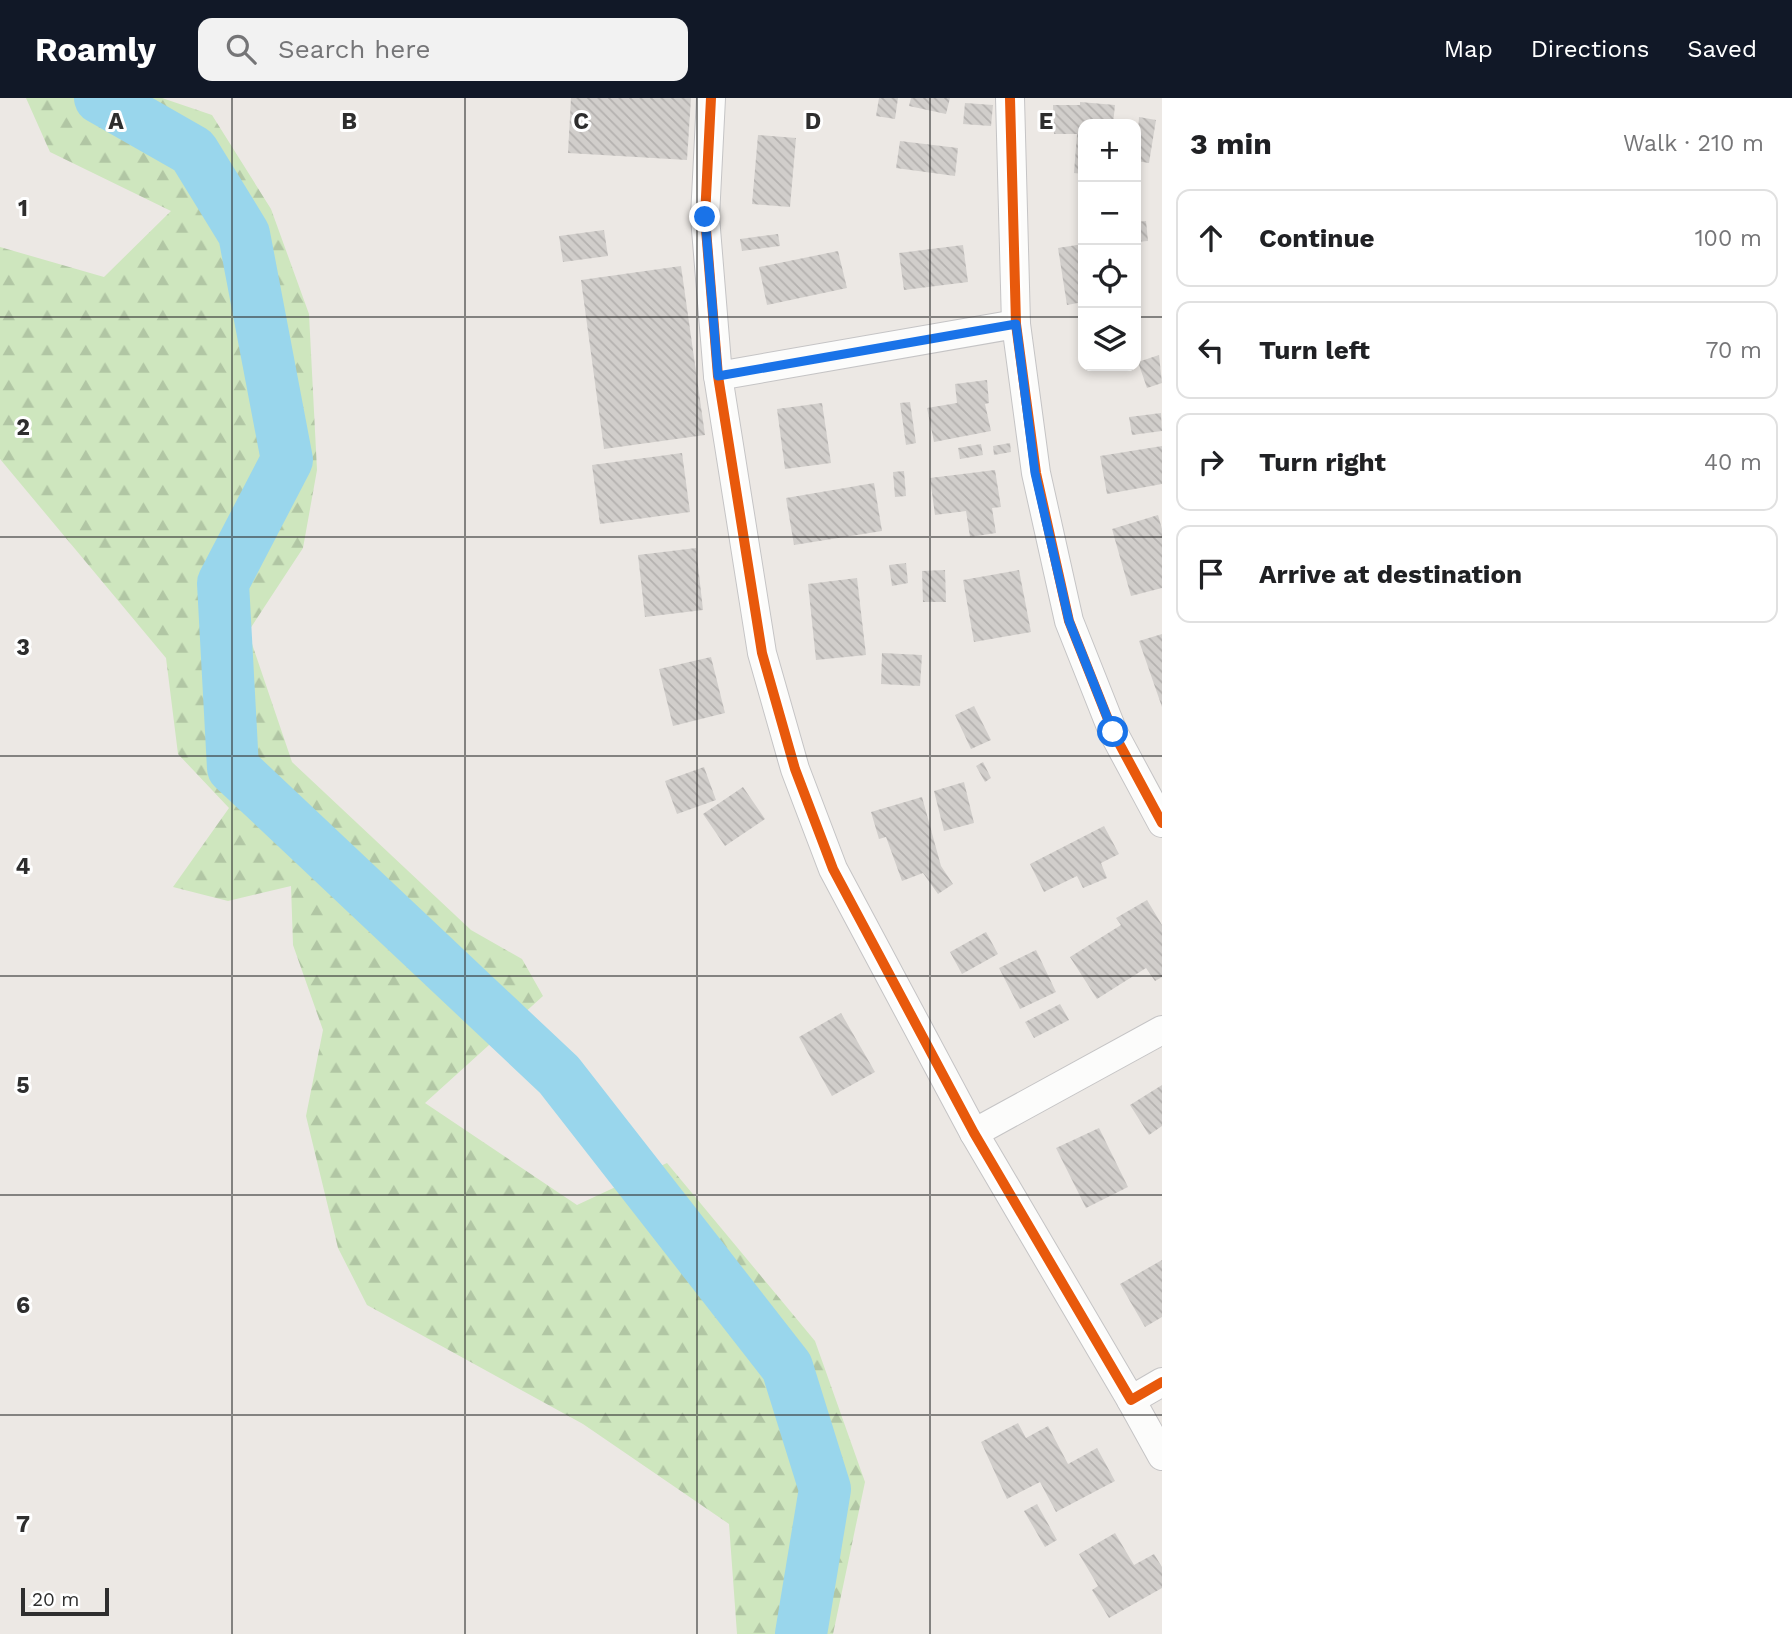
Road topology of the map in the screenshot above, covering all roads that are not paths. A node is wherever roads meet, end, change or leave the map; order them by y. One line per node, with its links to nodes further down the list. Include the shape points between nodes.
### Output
1 (711, 98): 4 (street, via 705,217)
2 (1010, 98): 3 (street)
3 (1016, 324): 4 (street); 5 (street, via 1035,473 1069,621 1113,732)
4 (718, 376): 7 (street, via 762,653 795,769 833,869)
5 (1162, 823)
6 (1162, 1030): 7 (street)
7 (974, 1133): 9 (street)
8 (1162, 1382): 9 (street)
9 (1131, 1400): 10 (street)
10 (1162, 1456)

